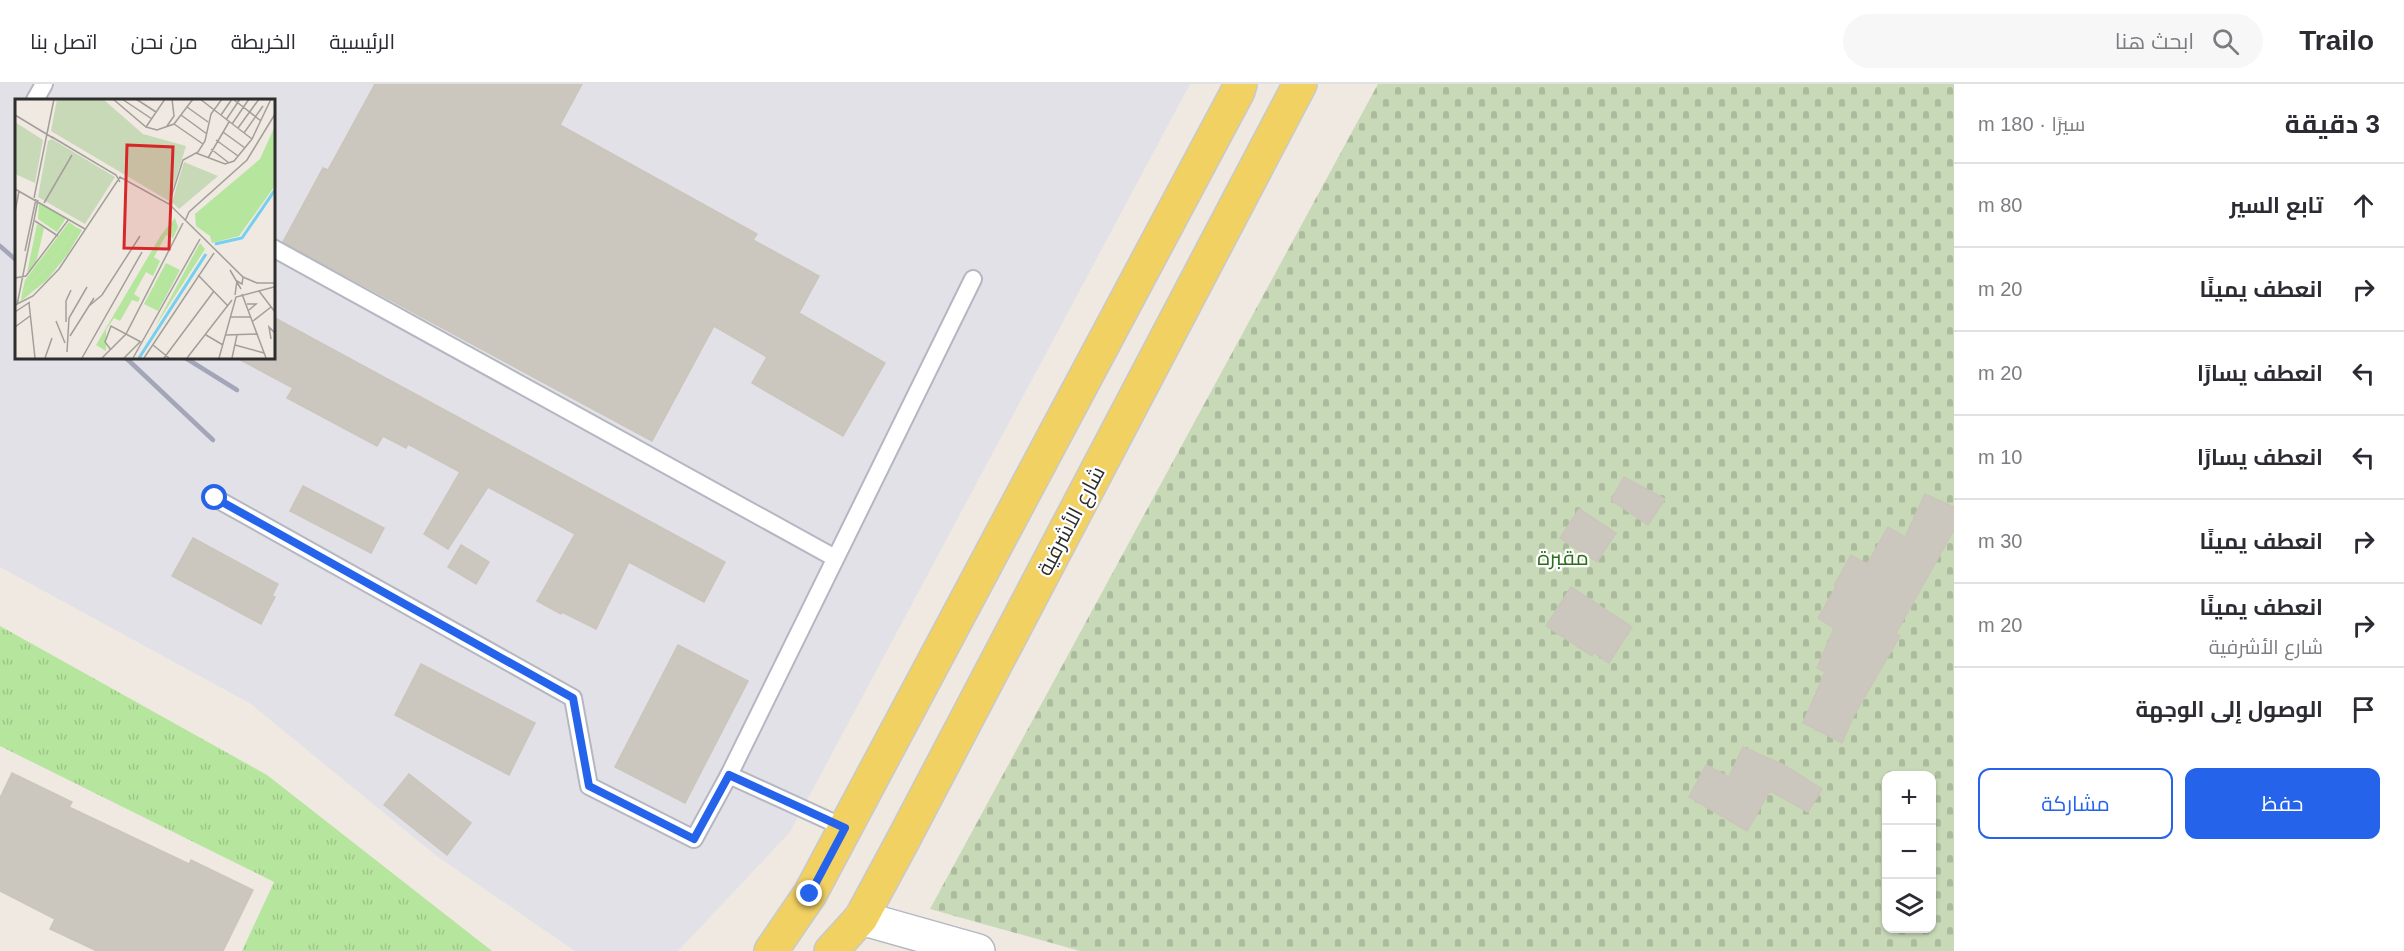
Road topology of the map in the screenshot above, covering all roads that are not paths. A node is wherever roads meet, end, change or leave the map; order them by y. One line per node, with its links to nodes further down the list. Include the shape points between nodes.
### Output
1 (44, 84): 4 (lane)
2 (1300, 84): 11 (main road, شارع الأشرفية)
3 (1239, 87): 10 (main road)
4 (36, 99)
5 (274, 249): 8 (lane)
6 (973, 279): 8 (lane)
7 (215, 498): 9 (lane, via 573,698 589,786 694,839)
8 (835, 558): 9 (lane)
9 (729, 775): 10 (lane)
10 (845, 828): 12 (main road, via 810,894)
11 (861, 918): 13 (main road, شارع الأشرفية); 14 (street)
12 (771, 951)
13 (831, 951)
14 (978, 951)

